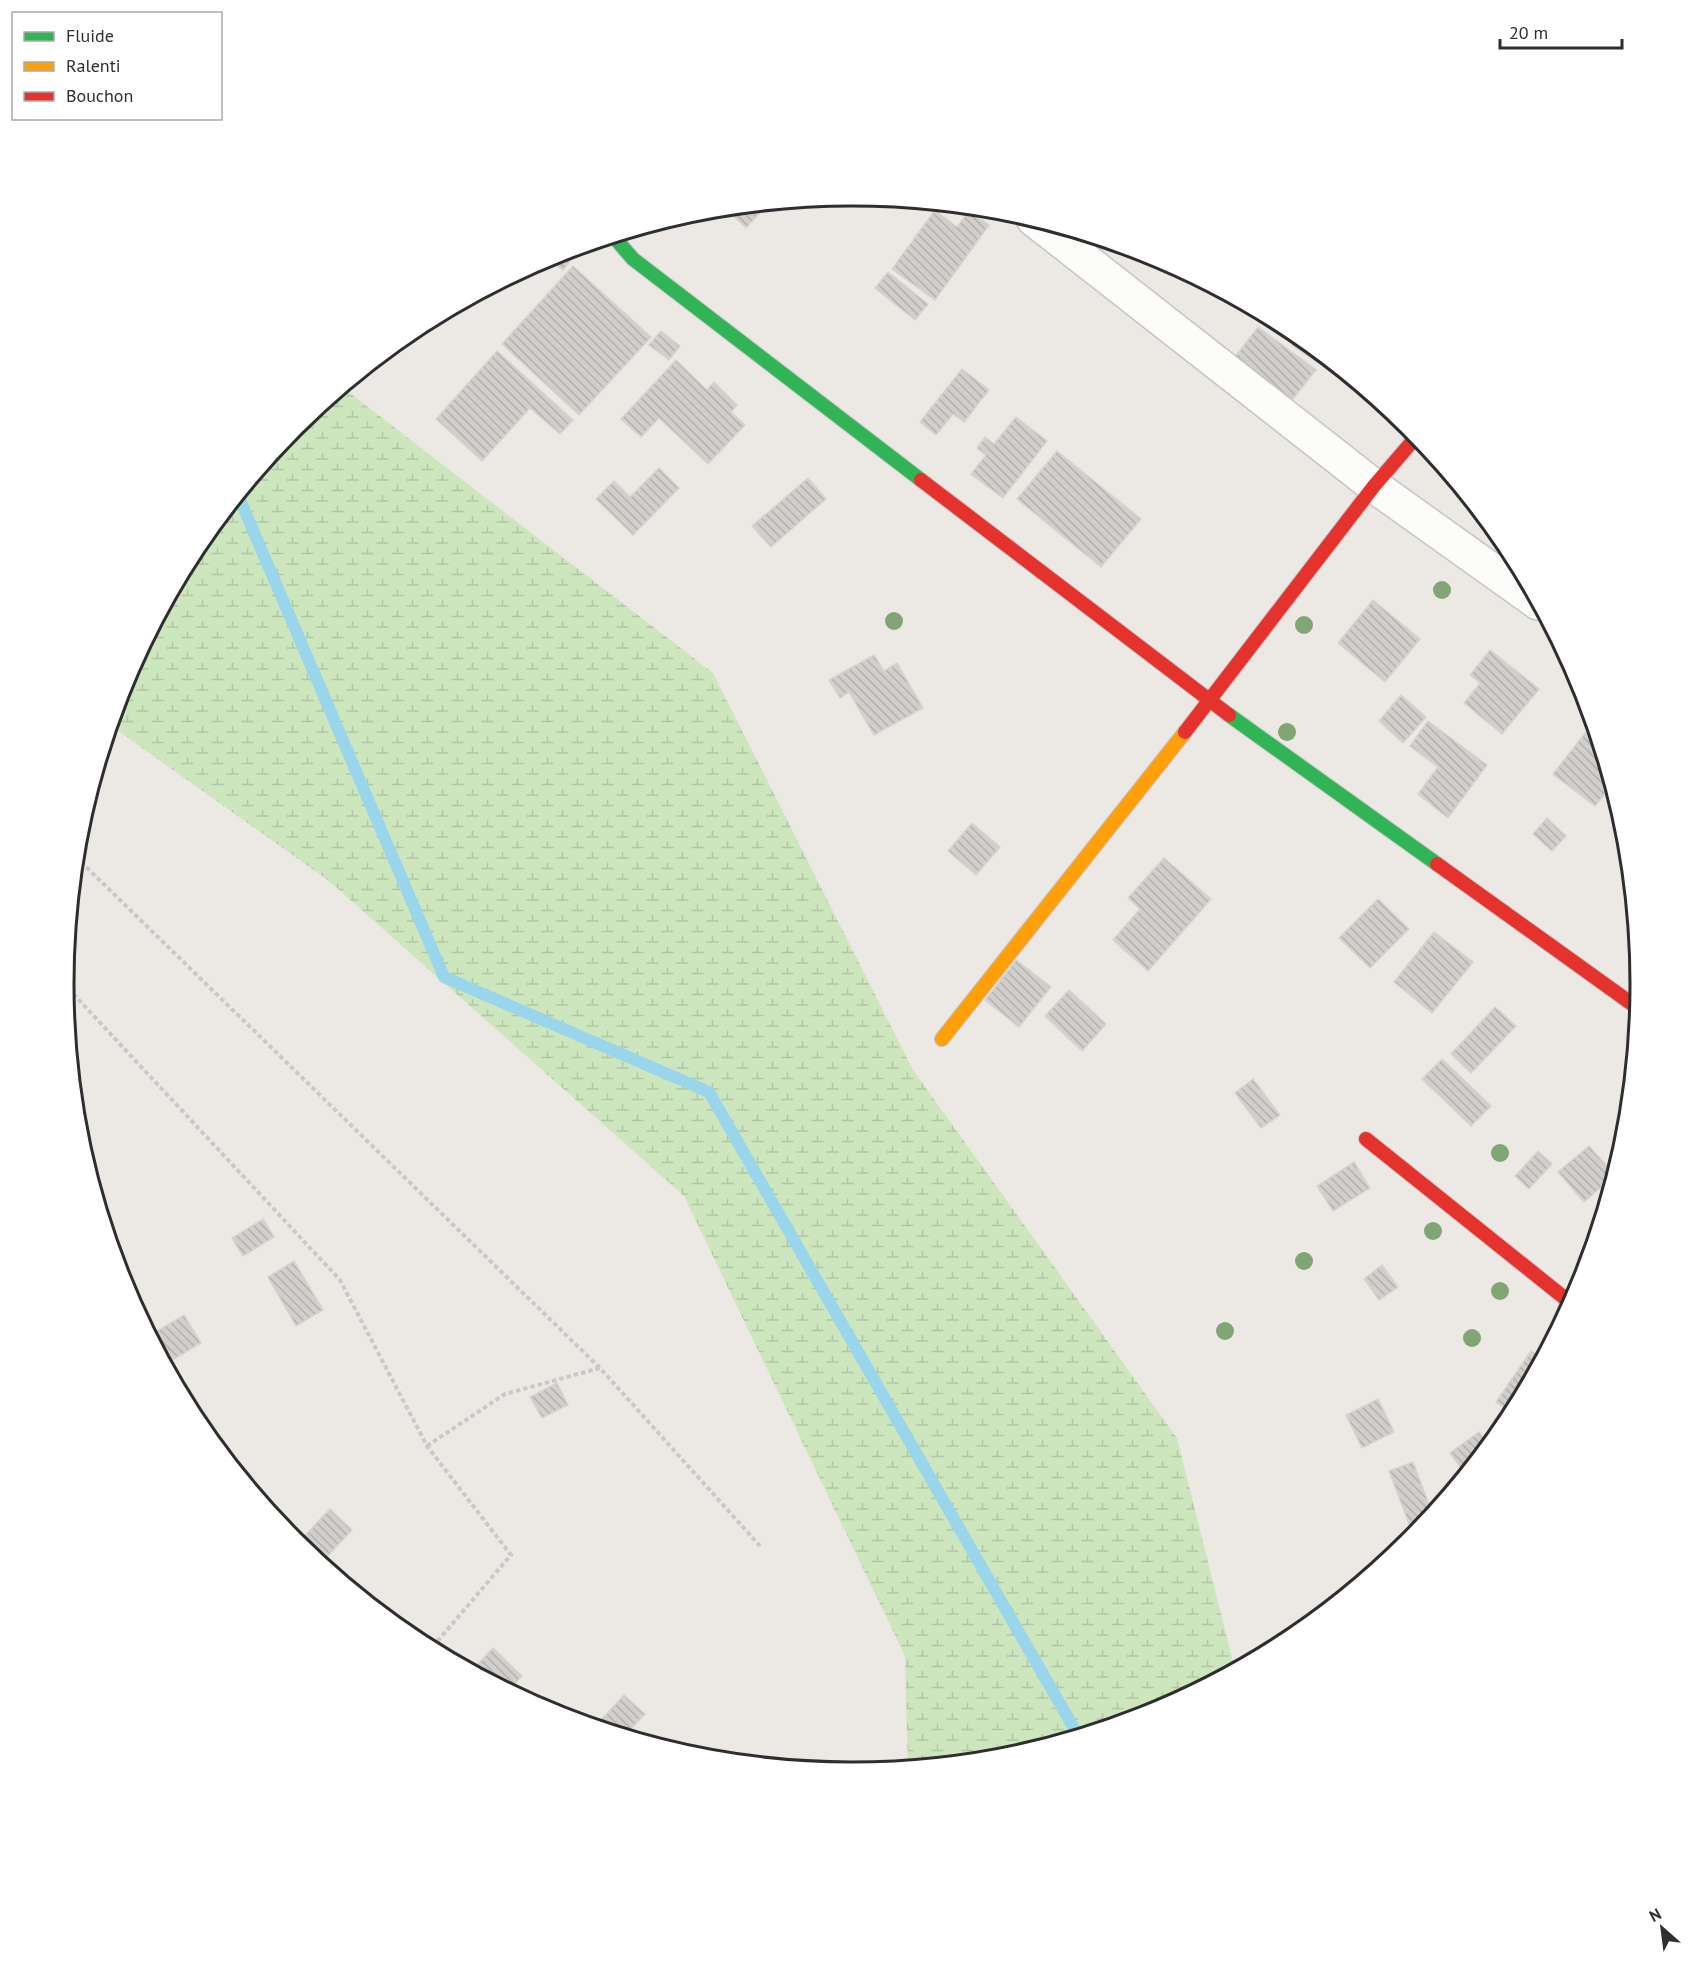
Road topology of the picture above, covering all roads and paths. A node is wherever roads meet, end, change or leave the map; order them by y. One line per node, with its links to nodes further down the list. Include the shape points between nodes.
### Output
1 (1050, 232): 4 (street)
2 (619, 243): 6 (street, via 633,259)
3 (1410, 444): 4 (street)
4 (1374, 486): 5 (street); 6 (street)
5 (1524, 593)
6 (1209, 701): 9 (street); 10 (street)
7 (83, 864): 13 (path)
8 (74, 995): 14 (path, via 340,1280)
9 (1630, 1002)
10 (942, 1040)
11 (1366, 1139): 12 (street)
12 (1564, 1298)
13 (600, 1368): 14 (path, via 504,1394); 15 (path)
14 (428, 1446): 16 (path, via 511,1555)
15 (760, 1546)
16 (436, 1643)

